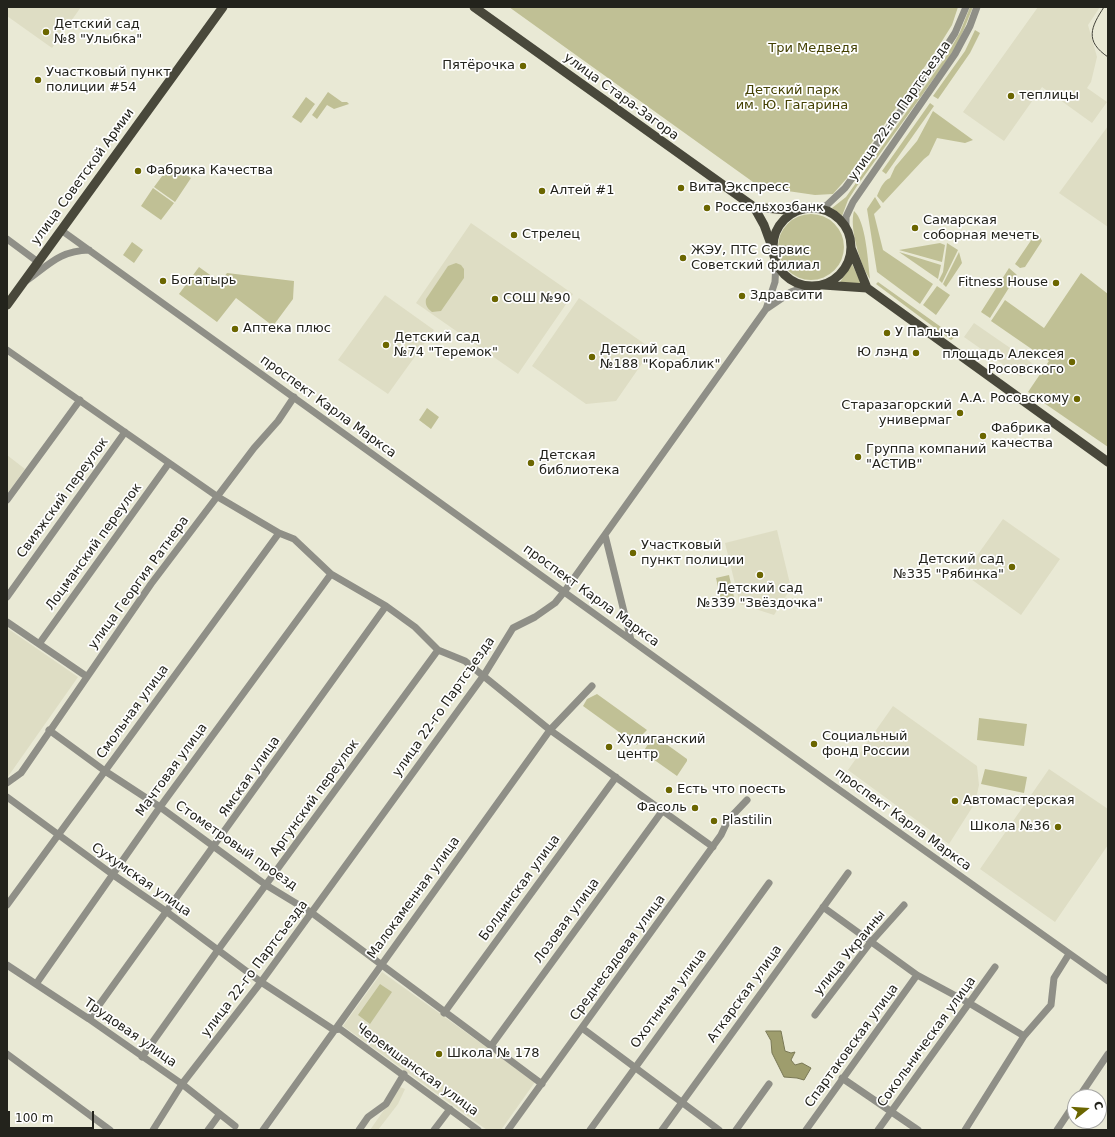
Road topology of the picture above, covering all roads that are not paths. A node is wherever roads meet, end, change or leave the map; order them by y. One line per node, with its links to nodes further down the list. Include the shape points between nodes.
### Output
1 (223, 7): 9 (main road, улица Советской Армии)
2 (474, 7): 5 (main road, улица Стара-Загора)
3 (966, 7): 6 (street, улица 22-го Партсъезда, via 955,33 939,58 845,188 827,205)
4 (977, 7): 8 (street, улица 22-го Партсъезда, via 955,54 853,202 846,217)
5 (754, 207): 7 (main road); 11 (main road, улица Стара-Загора)
6 (816, 209): 7 (main road); 8 (main road, via 839,219)
7 (797, 211): 11 (main road, via 782,221 775,232)
8 (846, 228): 12 (main road)
9 (61, 230): 13 (street, проспект Карла Маркса); 14 (main road, улица Советской Армии)
10 (7, 239): 14 (street)
11 (772, 247): 15 (main road)
12 (851, 248): 17 (main road, via 842,270 832,280); 19 (main road)
13 (89, 250): 16 (street, via 63,254); 23 (street, проспект Карла Маркса)
14 (38, 262): 16 (main road, улица Советской Армии)
15 (776, 263): 18 (main road, via 794,282); 21 (street, улица 22-го Партсъезда, via 775,282)
16 (23, 284): 20 (main road, улица Советской Армии)
17 (820, 285): 18 (main road); 19 (main road)
18 (807, 286): 21 (street, улица 22-го Партсъезда, via 791,292)
19 (867, 288): 26 (main road)
20 (7, 306)
21 (766, 309): 31 (street, улица 22-го Партсъезда)
22 (7, 350): 24 (street)
23 (294, 397): 28 (street, улица Георгия Ратнера); 33 (street, проспект Карла Маркса)
24 (80, 400): 25 (street); 29 (street)
25 (125, 432): 27 (street); 34 (street, Свияжский переулок)
26 (1108, 462)
27 (170, 463): 28 (street); 38 (street, Лоцманский переулок)
28 (218, 497): 30 (street); 41 (street, улица Георгия Ратнера, via 151,584)
29 (7, 500)
30 (279, 533): 32 (street, via 294,539); 45 (street, Смольная улица)
31 (605, 535): 33 (street, улица 22-го Партсъезда); 37 (street)
32 (331, 574): 35 (street); 50 (street, Мачтовая улица)
33 (564, 592): 37 (street, проспект Карла Маркса); 40 (street, улица 22-го Партсъезда, via 555,603 513,628)
34 (7, 597)
35 (386, 606): 39 (street, via 415,627); 53 (street, Ямская улица)
36 (7, 622): 38 (street)
37 (631, 640): 66 (street, проспект Карла Маркса)
38 (38, 644): 41 (street)
39 (438, 650): 40 (street, via 465,661); 58 (street, Аргунский переулок)
40 (484, 675): 44 (street); 63 (street, улица 22-го Партсъезда)
41 (86, 676): 43 (street, улица Георгия Ратнера)
42 (592, 686): 44 (street, Малокаменная улица)
43 (49, 730): 45 (street, Стометровый проезд); 47 (street, улица Георгия Ратнера, via 22,773)
44 (550, 730): 46 (street); 68 (street, Малокаменная улица)
45 (105, 771): 50 (street, Стометровый проезд); 52 (street, Смольная улица)
46 (616, 777): 51 (street); 75 (street, Болдинская улица)
47 (7, 783)
48 (7, 797): 52 (street, Сухумская улица)
49 (747, 800): 54 (street, Среднесадовая улица, via 728,820)
50 (160, 807): 53 (street, Стометровый проезд); 56 (street, Мачтовая улица)
51 (662, 810): 54 (street); 81 (street, Лозовая улица)
52 (58, 835): 56 (street, Сухумская улица); 59 (street, Смольная улица)
53 (214, 847): 58 (street, Стометровый проезд); 62 (street, Ямская улица)
54 (713, 847): 78 (street, Среднесадовая улица)
55 (848, 873): 61 (street, Аткарская улица)
56 (112, 874): 62 (street, Сухумская улица); 73 (street, Мачтовая улица)
57 (769, 882): 85 (street, Охотничья улица)
58 (266, 885): 63 (street, Стометровый проезд); 65 (street, Аргунский переулок)
59 (7, 905)
60 (904, 905): 64 (street, улица Украины)
61 (823, 907): 64 (street); 92 (street, Аткарская улица)
62 (167, 912): 65 (street, Сухумская улица); 77 (street, Ямская улица)
63 (312, 913): 68 (street, Стометровый проезд); 72 (street, улица 22-го Партсъезда)
64 (870, 943): 70 (street); 76 (street, улица Украины)
65 (218, 950): 72 (street, Сухумская улица); 84 (street, Аргунский переулок)
66 (1069, 954): 71 (street, проспект Карла Маркса); 80 (street, via 1054,978 1051,1005)
67 (7, 965): 73 (street, Трудовая улица)
68 (381, 965): 75 (street, Стометровый проезд); 79 (street, Малокаменная улица)
69 (995, 967): 74 (street, Сокольническая улица)
70 (917, 975): 74 (street); 87 (street, Спартаковская улица)
71 (1108, 981)
72 (261, 982): 79 (street, Черемшанская улица); 88 (street, улица 22-го Партсъезда)
73 (36, 984): 77 (street, Трудовая улица)
74 (970, 1003): 80 (street); 94 (street, Сокольническая улица)
75 (444, 1013): 81 (street, Стометровый проезд)
76 (815, 1015)
77 (89, 1019): 84 (street, Трудовая улица)
78 (582, 1028): 85 (street); 89 (street, Среднесадовая улица)
79 (334, 1030): 86 (street, Черемшанская улица, via 340,1029); 101 (street, Малокаменная улица)
80 (1024, 1036): 113 (street)
81 (491, 1046): 89 (street, Стометровый проезд)
82 (7, 1054): 98 (street)
83 (1108, 1054): 91 (street)
84 (142, 1057): 88 (street, Трудовая улица)
85 (634, 1068): 92 (street); 106 (street, Охотничья улица)
86 (404, 1074): 93 (street, Черемшанская улица); 102 (street, via 386,1104 368,1117)
87 (842, 1078): 94 (street); 110 (street, Спартаковская улица)
88 (182, 1084): 95 (street, Трудовая улица); 99 (street, улица 22-го Партсъезда)
89 (542, 1084): 105 (street, Среднесадовая улица)
90 (769, 1084): 109 (street)
91 (1084, 1089)
92 (681, 1103): 107 (street, Аткарская улица); 108 (street)
93 (450, 1109): 103 (street); 104 (street, Черемшанская улица)
94 (890, 1112): 111 (street, Сокольническая улица); 112 (street)
95 (219, 1115): 97 (street, Трудовая улица); 100 (street)
96 (1067, 1115): 114 (street)
97 (235, 1126)
98 (110, 1130)
99 (153, 1130)
100 (208, 1130)
101 (263, 1130)
102 (359, 1130)
103 (434, 1130)
104 (478, 1130)
105 (508, 1130)
106 (590, 1130)
107 (662, 1130)
108 (719, 1130)
109 (736, 1130)
110 (806, 1130)
111 (878, 1130)
112 (918, 1130)
113 (965, 1130)
114 (1057, 1130)

